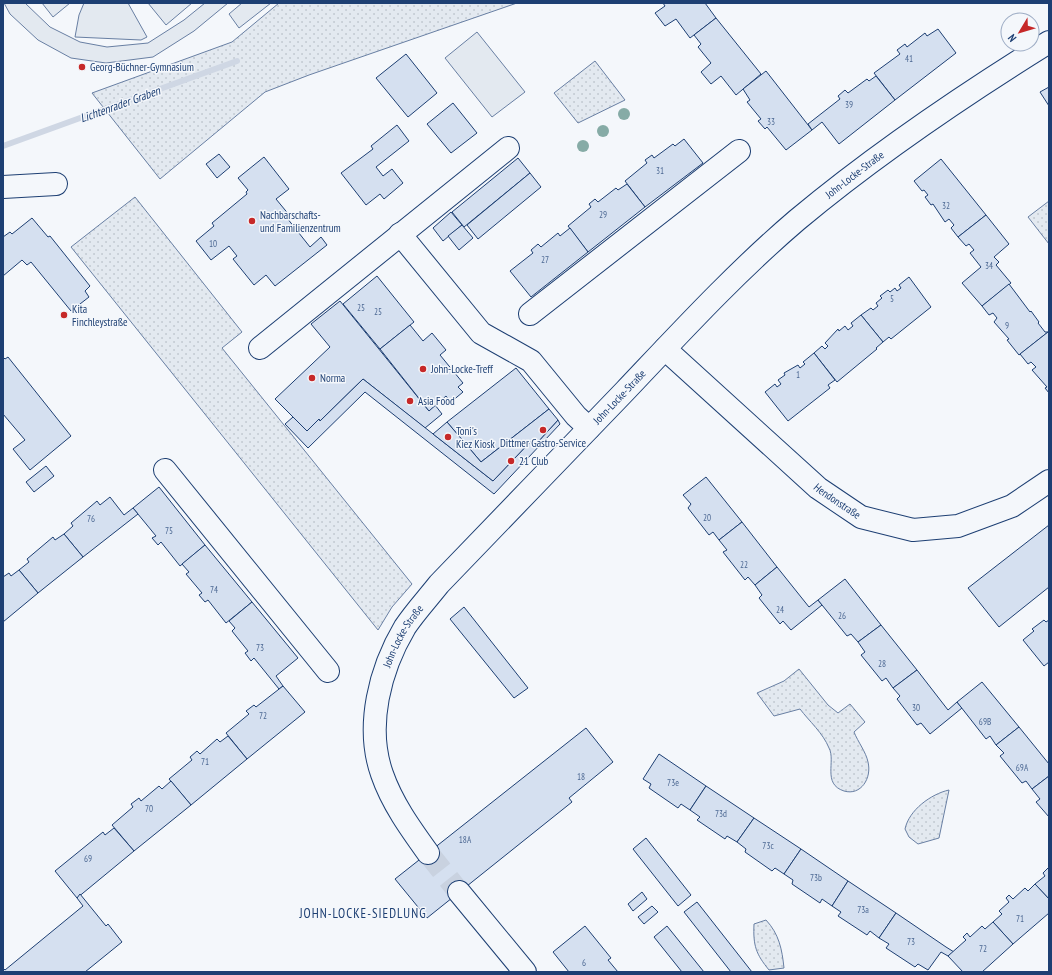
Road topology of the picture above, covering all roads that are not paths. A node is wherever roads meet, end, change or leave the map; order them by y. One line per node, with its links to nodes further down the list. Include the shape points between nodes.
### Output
1 (1049, 42): 9 (street, John-Locke-Straße, via 869,163 796,222)
2 (508, 148): 6 (street)
3 (739, 151): 7 (street)
4 (56, 184): 5 (street)
5 (3, 187)
6 (400, 234): 8 (street); 10 (street, via 481,333 531,361)
7 (530, 314)
8 (260, 348)
9 (665, 349): 10 (street, John-Locke-Straße); 12 (street, Hendonstraße, via 818,488 860,517 913,530 958,526 1012,506)
10 (589, 428): 14 (street, John-Locke-Straße, via 423,603 406,625 382,679 375,721 382,773 407,825)
11 (165, 470): 13 (street)
12 (1049, 481)
13 (328, 671)
14 (428, 853)
15 (459, 892): 16 (street)
16 (525, 972)

